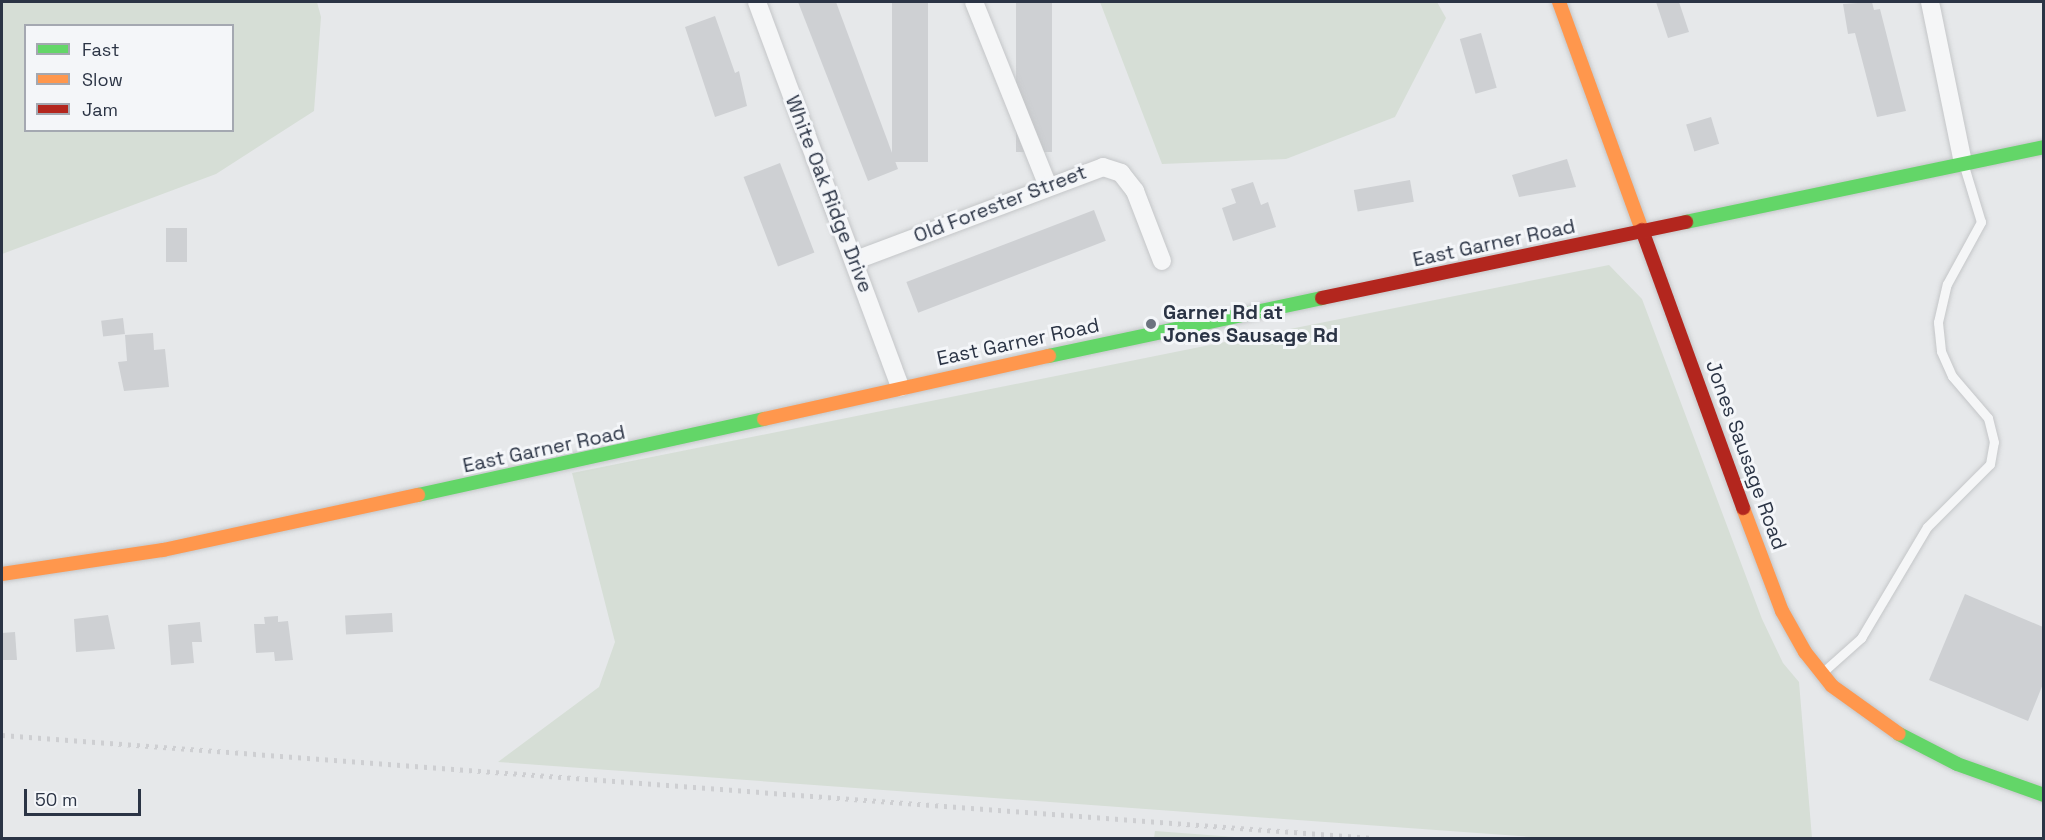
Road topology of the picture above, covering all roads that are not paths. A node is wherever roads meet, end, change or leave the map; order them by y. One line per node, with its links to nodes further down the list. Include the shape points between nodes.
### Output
1 (757, 2): 9 (street, White Oak Ridge Drive)
2 (974, 2): 7 (street)
3 (1559, 2): 8 (main road, Jones Sausage Road)
4 (1930, 2): 6 (street)
5 (2043, 147): 6 (main road, East Garner Road)
6 (1963, 164): 8 (main road, East Garner Road); 13 (lane, via 1981,222 1947,284 1938,322 1952,376 1988,418 1994,442 1990,464 1928,527 1861,638)
7 (1048, 186): 9 (street, Old Forester Street); 10 (street, Old Forester Street, via 1092,169 1114,168 1135,191)
8 (1646, 232): 11 (main road, East Garner Road); 13 (main road, Jones Sausage Road, via 1782,611)
9 (856, 260): 11 (street, White Oak Ridge Drive)
10 (1162, 261)
11 (900, 387): 12 (main road, East Garner Road, via 652,445 163,550)
12 (2, 574)
13 (1822, 673): 14 (main road, Jones Sausage Road, via 1865,714 1903,738 1957,764)
14 (2043, 795)

